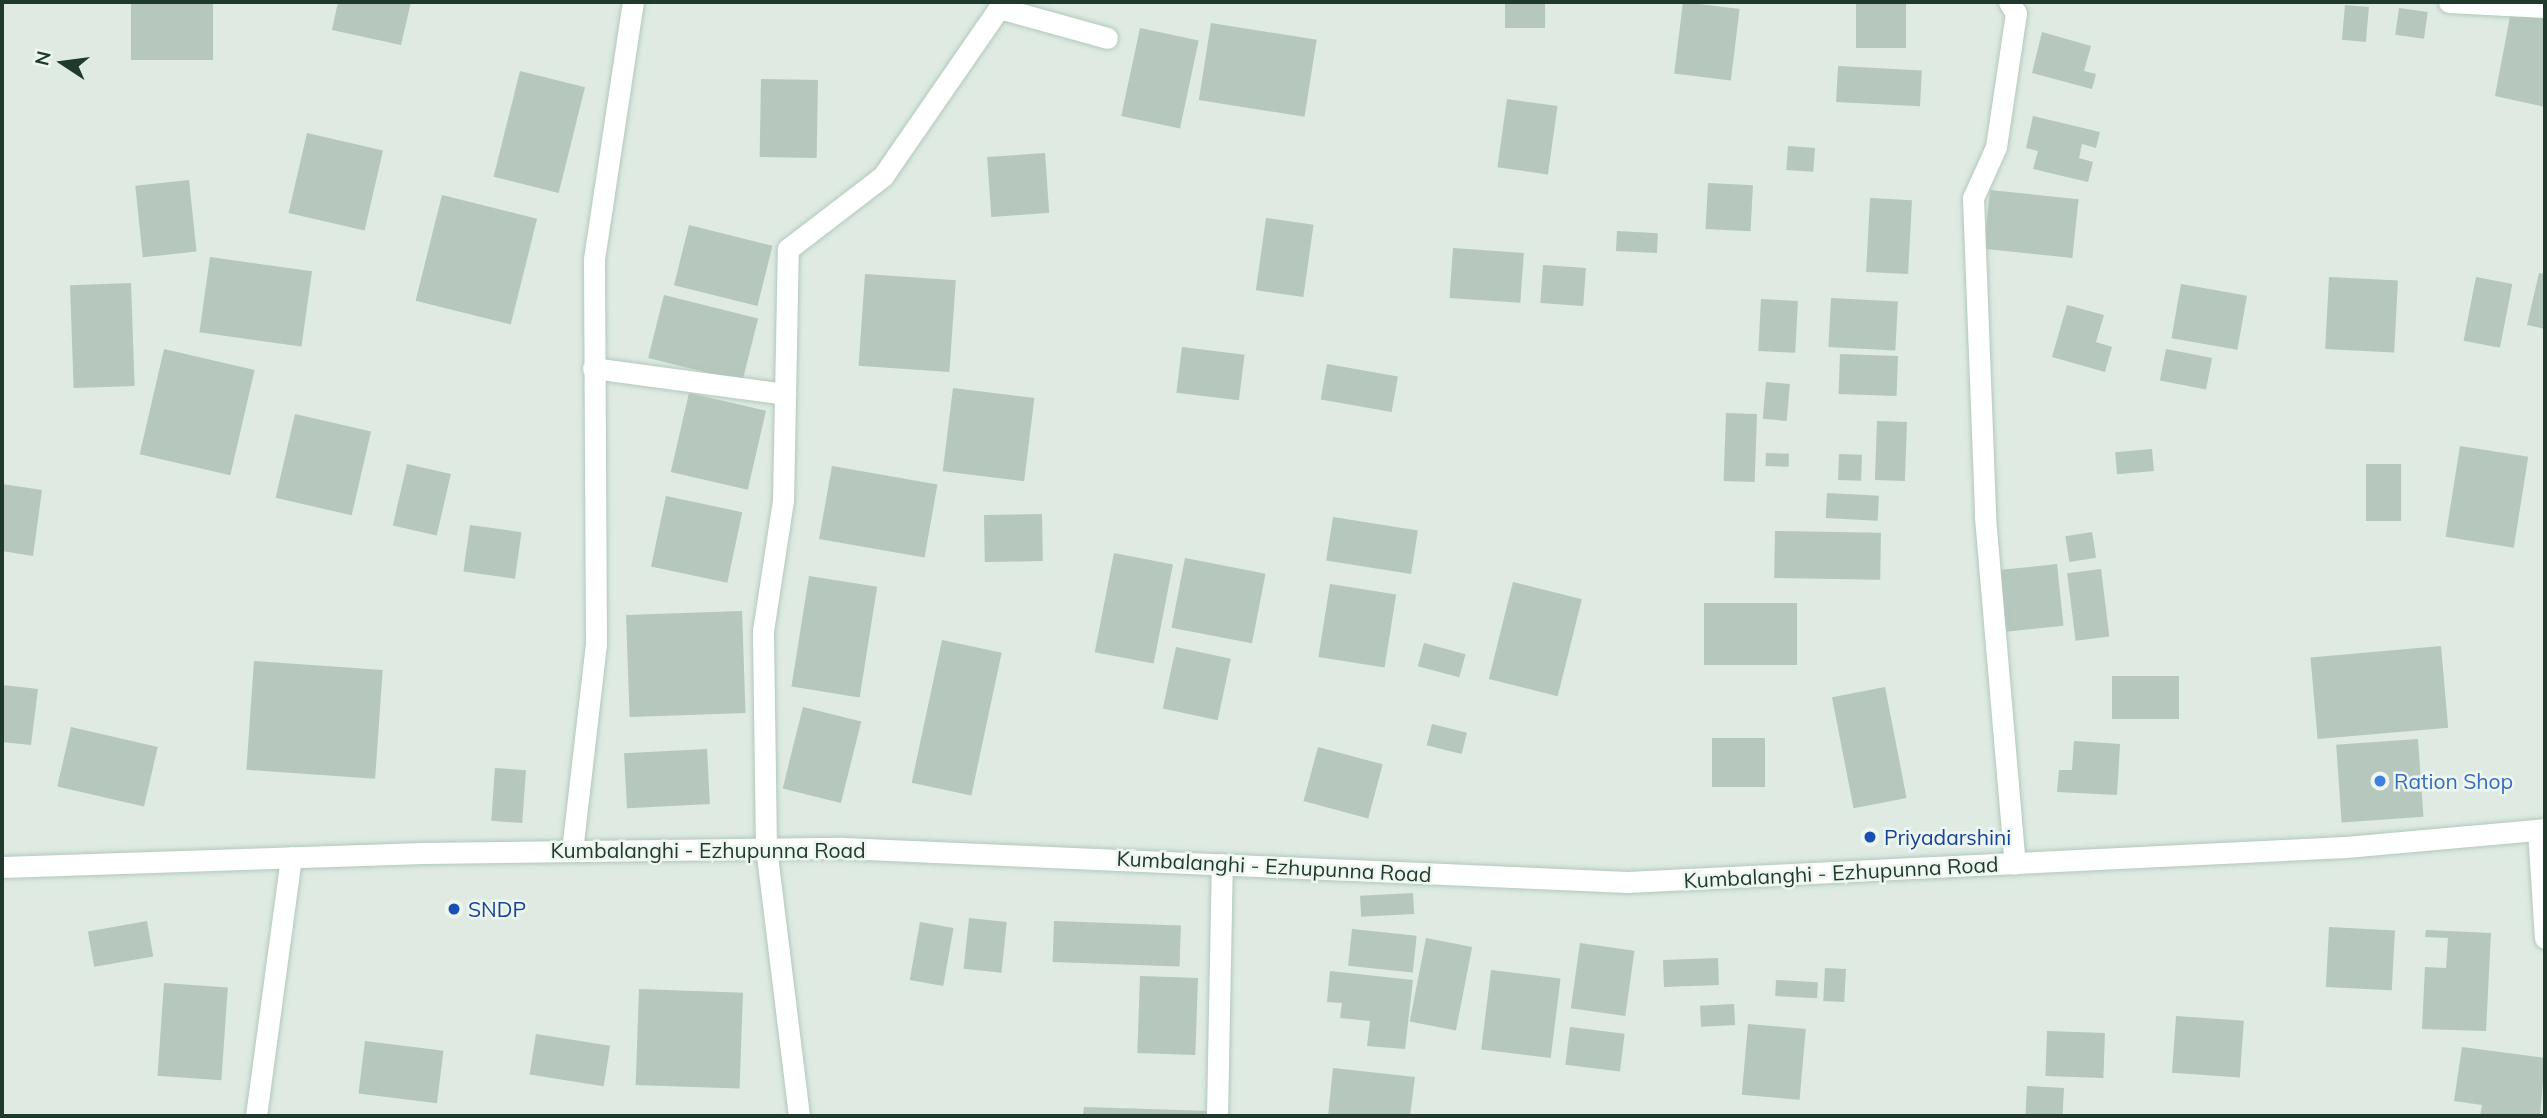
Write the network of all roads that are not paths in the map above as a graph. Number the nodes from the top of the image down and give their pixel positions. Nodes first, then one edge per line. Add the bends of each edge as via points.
1 (634, 2) edge
2 (2009, 2) edge
3 (2449, 2) edge
4 (2545, 7) edge
5 (1107, 38) dead end
6 (593, 368) junction
7 (785, 394) junction
8 (2542, 830) edge
9 (766, 849) junction
10 (572, 851) junction
11 (291, 857) junction
12 (2015, 863) junction
13 (1222, 864) junction
14 (2, 867) edge
15 (2545, 938) edge
16 (256, 1116) edge
17 (799, 1116) edge
18 (1217, 1116) edge

1 - 6 street via 593,259
2 - 12 street via 2016,13 1996,147 1973,198 1985,517
3 - 4 street
5 - 7 street via 999,8 883,176 788,249
6 - 7 street
6 - 10 street via 596,646
7 - 9 street via 783,501 763,631
8 - 12 street, Kumbalanghi - Ezhupunna Road via 2345,847
8 - 15 street
9 - 10 street, Kumbalanghi - Ezhupunna Road
9 - 13 street, Kumbalanghi - Ezhupunna Road via 843,848
9 - 17 street
10 - 11 street, Kumbalanghi - Ezhupunna Road
11 - 14 street, Kumbalanghi - Ezhupunna Road
11 - 16 street
12 - 13 street, Kumbalanghi - Ezhupunna Road via 1627,882
13 - 18 street

